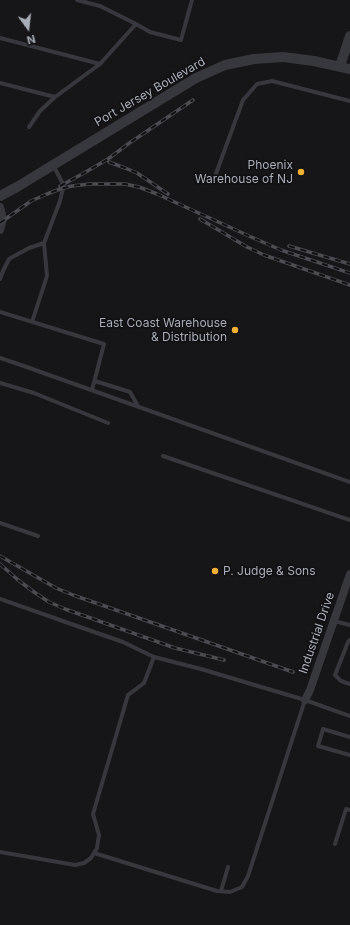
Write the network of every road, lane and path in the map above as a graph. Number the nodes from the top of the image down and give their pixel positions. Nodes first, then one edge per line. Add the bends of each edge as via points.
1 (77, 0) edge
2 (192, 0) edge
3 (136, 24) junction
4 (350, 36) edge
5 (0, 38) edge
6 (100, 64) junction
7 (345, 67) edge
8 (0, 83) edge
9 (55, 97) junction
10 (350, 100) edge
11 (29, 127) dead end
12 (53, 165) junction
13 (214, 179) dead end
14 (0, 196) edge
15 (0, 207) edge
16 (0, 230) edge
17 (44, 243) junction
18 (0, 279) edge
19 (0, 312) edge
20 (32, 322) junction
21 (0, 358) edge
22 (95, 381) junction
23 (0, 383) edge
24 (92, 390) junction
25 (138, 406) junction
26 (108, 423) dead end
27 (163, 456) dead end
28 (350, 482) edge
29 (350, 520) edge
30 (0, 523) edge
31 (38, 536) dead end
32 (350, 574) edge
33 (0, 599) edge
34 (334, 621) junction
35 (350, 625) edge
36 (350, 640) edge
37 (154, 657) junction
38 (350, 684) edge
39 (305, 700) junction
40 (350, 716) edge
41 (350, 737) edge
42 (350, 755) edge
43 (350, 810) edge
44 (335, 844) dead end
45 (0, 852) edge
46 (94, 853) junction
47 (228, 866) dead end
48 (221, 891) junction

1 - 3 lane via 100,6
2 - 3 lane via 181,40 150,32
3 - 6 lane
4 - 7 street
5 - 6 lane
6 - 9 lane
7 - 12 street, Port Jersey Boulevard via 274,57 225,65 196,78
8 - 9 lane
9 - 11 lane via 40,111
10 - 13 lane via 272,81 257,84 243,100
12 - 14 street, Port Jersey Boulevard
12 - 17 lane via 63,188
15 - 16 street via 3,219
17 - 18 lane via 29,248 9,260
17 - 20 lane via 47,276
19 - 20 lane
20 - 22 lane via 104,344
21 - 24 lane
22 - 24 lane
22 - 25 lane via 130,392
23 - 26 lane via 34,393
24 - 25 lane
25 - 28 lane
27 - 29 lane
30 - 31 lane
32 - 34 street, Industrial Drive
33 - 37 lane via 123,642
34 - 35 lane
34 - 39 street, Industrial Drive
36 - 38 lane via 335,675 341,681
37 - 39 lane
37 - 46 lane via 144,683 128,695 93,814 98,835
39 - 40 lane
39 - 48 lane via 248,876 242,887 230,892
41 - 42 lane via 323,729 318,746
43 - 44 lane via 346,809
45 - 46 lane via 75,865 84,862
46 - 48 lane
47 - 48 lane

